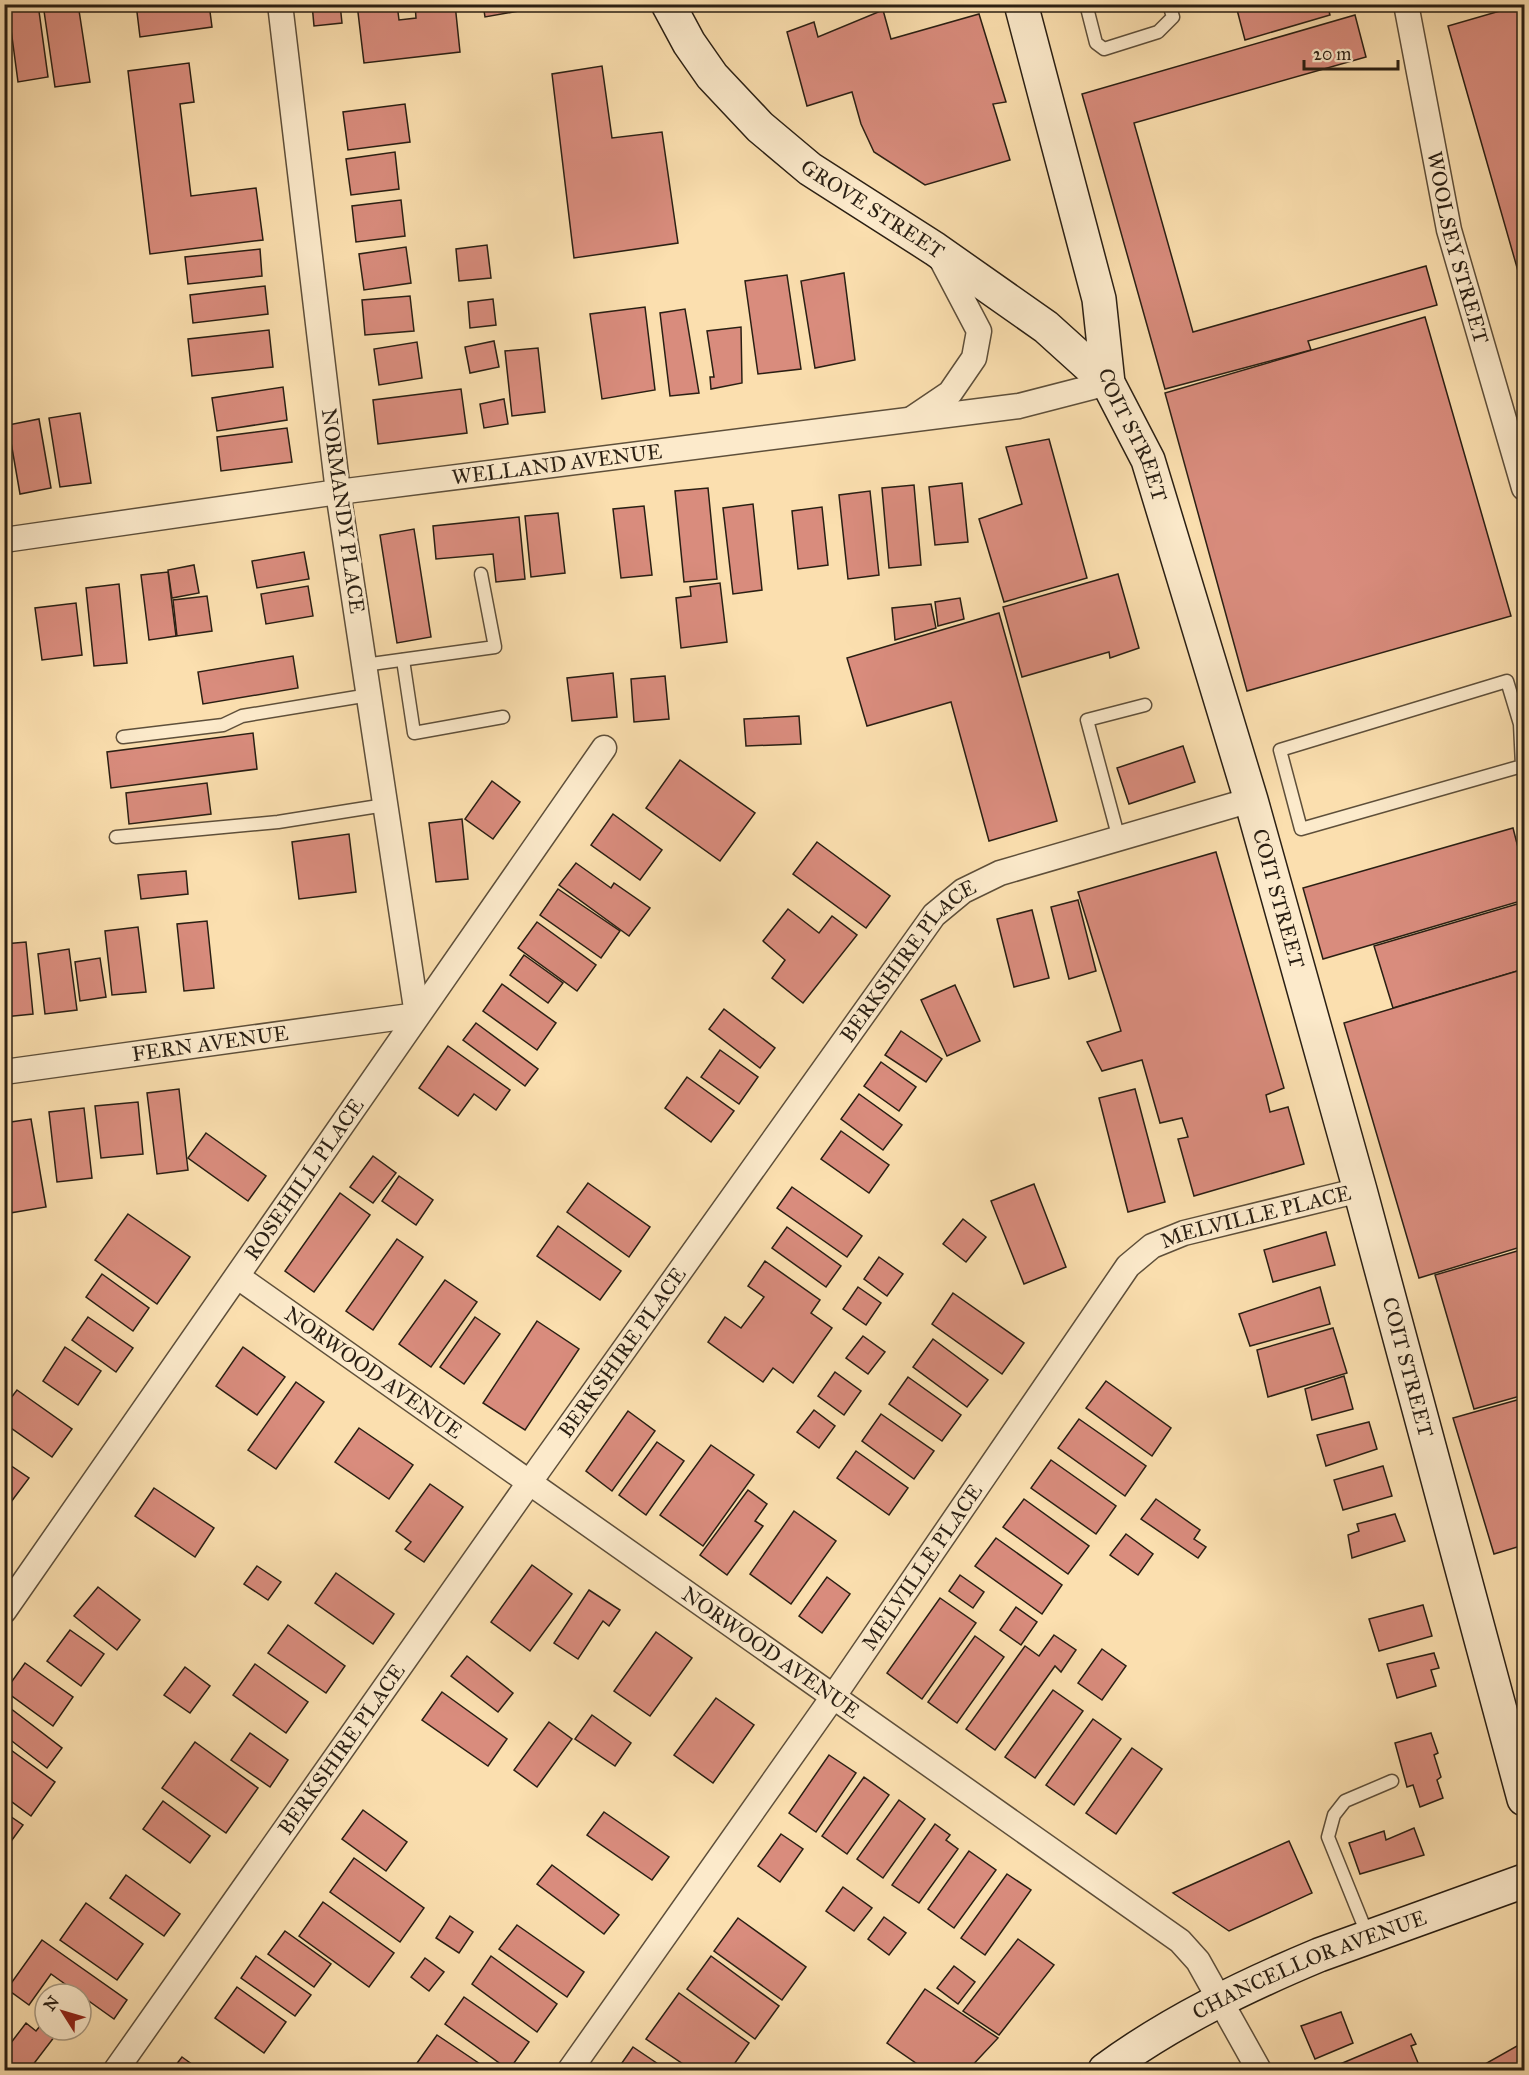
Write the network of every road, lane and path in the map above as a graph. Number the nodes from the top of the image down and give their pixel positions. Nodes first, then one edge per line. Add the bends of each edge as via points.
1 (280, 4) edge
2 (668, 4) edge
3 (1021, 4) edge
4 (1086, 4) edge
5 (1169, 4) edge
6 (1406, 4) edge
7 (935, 249) junction
8 (1107, 382) junction
9 (908, 422) junction
10 (1524, 488) edge
11 (338, 492) junction
12 (4, 540) edge
13 (481, 574) dead end
14 (403, 660) junction
15 (364, 665) junction
16 (369, 695) junction
17 (1146, 705) dead end
18 (503, 717) dead end
19 (1522, 723) edge
20 (123, 737) dead end
21 (604, 748) dead end
22 (1523, 771) edge
23 (1251, 800) junction
24 (385, 805) junction
25 (116, 837) dead end
26 (1119, 839) junction
27 (417, 1015) junction
28 (4, 1071) edge
29 (1360, 1190) junction
30 (238, 1277) junction
31 (530, 1483) junction
32 (4, 1611) edge
33 (833, 1697) junction
34 (1392, 1781) dead end
35 (1524, 1799) edge
36 (1524, 1881) edge
37 (1368, 1937) junction
38 (1220, 2000) junction
39 (116, 2070) edge
40 (570, 2070) edge
41 (1105, 2070) edge
42 (1259, 2070) edge

1 - 11 street, NORMANDY PLACE
2 - 7 main road, GROVE STREET via 712,76 760,127 810,169
3 - 8 main road, COIT STREET via 1099,298
4 - 5 lane via 1096,42 1104,50 1158,32 1173,17
6 - 10 street, WOOLSEY STREET via 1449,230
7 - 8 main road, GROVE STREET via 1046,327
7 - 9 street via 979,331 974,358 950,393
8 - 9 street, WELLAND AVENUE via 1018,406
8 - 23 main road, COIT STREET via 1148,460
9 - 11 street, WELLAND AVENUE
11 - 12 street, WELLAND AVENUE
11 - 15 street, NORMANDY PLACE
13 - 14 lane via 495,647
14 - 15 lane
14 - 18 lane via 414,733
15 - 16 street, NORMANDY PLACE
16 - 20 lane via 242,716 223,725
16 - 24 street, NORMANDY PLACE
17 - 26 lane via 1087,720
19 - 22 lane
19 - 22 lane via 1507,681 1280,750 1301,829
21 - 27 street, ROSEHILL PLACE
23 - 26 street, BERKSHIRE PLACE
23 - 29 main road, COIT STREET
24 - 25 lane via 278,822
24 - 27 street, NORMANDY PLACE
26 - 31 street, BERKSHIRE PLACE via 1000,873 963,891 934,915
27 - 28 street, FERN AVENUE
27 - 30 street, ROSEHILL PLACE
29 - 33 street, MELVILLE PLACE via 1184,1233 1152,1246 1128,1266
29 - 35 main road, COIT STREET via 1509,1721
30 - 31 street, NORWOOD AVENUE
30 - 32 street, ROSEHILL PLACE
31 - 33 street, NORWOOD AVENUE
31 - 39 street, BERKSHIRE PLACE
33 - 38 street, NORWOOD AVENUE via 1180,1941 1198,1961
33 - 40 street, MELVILLE PLACE
34 - 37 lane via 1345,1801 1334,1815 1328,1837
36 - 37 main road, CHANCELLOR AVENUE
37 - 38 main road, CHANCELLOR AVENUE
38 - 41 main road, CHANCELLOR AVENUE
38 - 42 street, NORWOOD AVENUE

